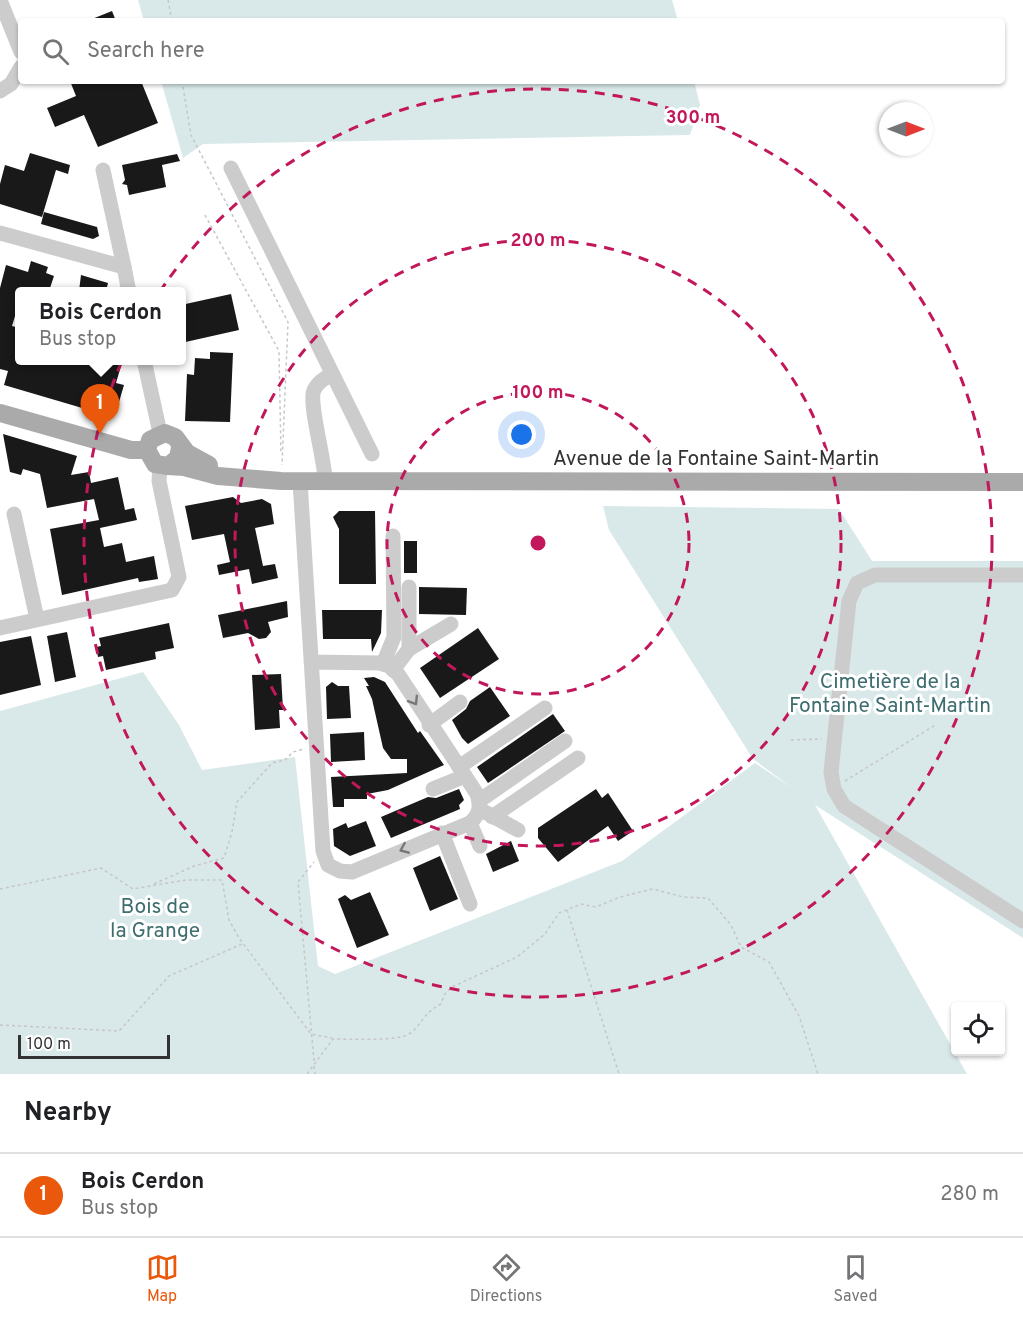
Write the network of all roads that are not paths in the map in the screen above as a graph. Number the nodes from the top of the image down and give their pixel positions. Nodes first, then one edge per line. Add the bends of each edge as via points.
1 (0, 0) edge
2 (18, 45) edge
3 (18, 72) edge
4 (0, 91) edge
5 (231, 168) dead end
6 (103, 170) dead end
7 (1, 235) edge
8 (124, 267) junction
9 (128, 287) edge
10 (145, 365) edge
11 (332, 374) junction
12 (0, 413) edge
13 (160, 433) junction
14 (180, 447) junction
15 (147, 450) junction
16 (372, 454) dead end
17 (164, 466) junction
18 (233, 476) junction
19 (325, 480) junction
20 (300, 481) junction
21 (1023, 482) edge
22 (14, 514) dead end
23 (393, 536) dead end
24 (1023, 575) edge
25 (409, 586) dead end
26 (38, 620) junction
27 (451, 624) dead end
28 (0, 628) edge
29 (409, 649) junction
30 (311, 662) junction
31 (388, 667) junction
32 (460, 702) dead end
33 (545, 708) dead end
34 (429, 725) junction
35 (565, 741) dead end
36 (578, 758) dead end
37 (462, 772) junction
38 (433, 789) dead end
39 (484, 809) junction
40 (470, 823) junction
41 (518, 831) dead end
42 (442, 833) junction
43 (480, 846) dead end
44 (471, 904) dead end
45 (1023, 921) edge

1 - 2 street
3 - 4 street via 11,84
5 - 11 street
6 - 8 street
7 - 8 street
8 - 9 street
10 - 13 street
11 - 16 street
11 - 19 street via 313,392
12 - 15 main road via 117,447
13 - 14 main road via 175,437
13 - 15 main road via 150,440
14 - 17 main road via 178,458
14 - 18 main road via 195,459
15 - 17 main road via 151,461
17 - 18 main road, Avenue de la Fontaine Saint-Martin
17 - 26 street via 159,481 179,578 175,587 167,593
18 - 20 main road, Avenue de la Fontaine Saint-Martin
19 - 20 main road, Avenue de la Fontaine Saint-Martin
19 - 21 main road, Avenue de la Fontaine Saint-Martin
20 - 30 street
22 - 26 street
23 - 31 street via 394,637
24 - 45 street via 875,575 861,580 849,601 831,772 832,786 844,806
25 - 29 street
26 - 28 street
27 - 29 street
29 - 31 street
30 - 31 street
42 -> 30 street via 352,872 328,865 323,851
31 -> 34 street
32 - 34 street
33 - 37 street
34 - 37 street
35 - 39 street
36 - 39 street
37 - 38 street
37 - 39 street
39 - 40 street
39 - 41 street
40 - 42 street
40 - 43 street
42 - 44 street

